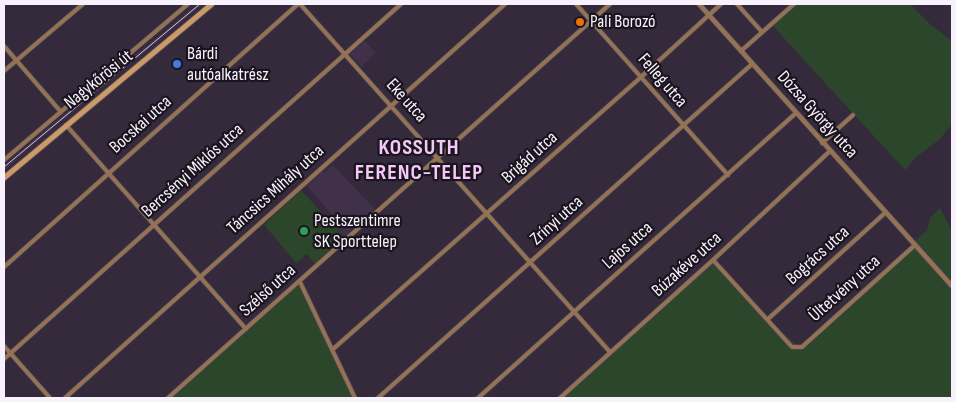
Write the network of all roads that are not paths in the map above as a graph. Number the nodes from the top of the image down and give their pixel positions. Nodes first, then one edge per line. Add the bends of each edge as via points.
1 (83, 4) edge
2 (188, 4) edge
3 (212, 4) edge
4 (299, 4) edge
5 (401, 4) edge
6 (505, 4) edge
7 (576, 4) edge
8 (610, 4) edge
9 (699, 4) edge
10 (721, 4) edge
11 (737, 4) edge
12 (794, 4) edge
13 (708, 14) junction
14 (591, 21) junction
15 (762, 32) junction
16 (4, 46) edge
17 (741, 51) junction
18 (346, 53) junction
19 (16, 60) junction
20 (752, 64) junction
21 (4, 71) edge
22 (640, 78) junction
23 (391, 106) junction
24 (61, 112) junction
25 (796, 113) junction
26 (853, 115) dead end
27 (66, 125) junction
28 (683, 126) junction
29 (822, 143) junction
30 (830, 151) junction
31 (438, 157) junction
32 (4, 160) edge
33 (109, 172) junction
34 (728, 175) junction
35 (4, 178) edge
36 (886, 212) junction
37 (487, 214) junction
38 (154, 224) junction
39 (914, 245) junction
40 (713, 260) junction
41 (531, 263) junction
42 (4, 267) edge
43 (201, 276) junction
44 (300, 282) junction
45 (952, 286) edge
46 (574, 312) junction
47 (768, 320) junction
48 (246, 329) junction
49 (4, 346) edge
50 (332, 350) junction
51 (610, 352) junction
52 (10, 353) junction
53 (4, 359) edge
54 (50, 398) edge
55 (65, 398) edge
56 (168, 398) edge
57 (355, 398) edge
58 (378, 398) edge
59 (478, 398) edge
60 (560, 398) edge

1 - 19 street
2 - 24 street
3 - 27 main road, Nagykőrösi út
4 - 18 street, Eke utca
4 - 33 street, Bocskai utca
5 - 18 street, Bercsényi Miklós utca
6 - 23 street, Táncsics Mihály utca
7 - 14 street, Felleg utca
8 - 14 street, Szélső utca
9 - 13 street, Dózsa György utca
10 - 13 street, Brigád utca
11 - 15 street
12 - 15 street
13 - 17 street, Dózsa György utca
13 - 22 street, Brigád utca
14 - 22 street, Felleg utca
14 - 31 street, Szélső utca
15 - 17 street
16 - 19 street
17 - 20 street, Dózsa György utca
18 - 23 street, Eke utca
18 - 38 street, Bercsényi Miklós utca
19 - 21 street
19 - 24 street
20 - 25 street, Dózsa György utca
20 - 28 street, Zrínyi utca
22 - 28 street, Felleg utca
22 - 37 street, Brigád utca
23 - 31 street, Eke utca
23 - 43 street, Táncsics Mihály utca
24 - 32 street
25 - 29 street, Dózsa György utca
25 - 34 street, Lajos utca
26 - 29 street
27 - 33 street
27 - 35 main road, Nagykőrösi út
28 - 34 street, Felleg utca
28 - 41 street, Zrínyi utca
29 - 30 street, Dózsa György utca
30 - 36 street, Dózsa György utca
30 - 40 street, Búzakéve utca
31 - 37 street, Eke utca
31 - 44 street, Szélső utca
33 - 38 street
33 - 42 street, Bocskai utca
34 - 46 street, Lajos utca
36 - 39 street, Dózsa György utca
36 - 47 street, Bogrács utca
37 - 41 street, Eke utca
37 - 50 street, Brigád utca
38 - 43 street
38 - 52 street, Bercsényi Miklós utca
39 - 45 street, Dózsa György utca
39 - 47 street, Ültetvény utca via 802,347 792,347
40 - 47 street
40 - 51 street, Búzakéve utca
41 - 46 street, Eke utca
41 - 58 street, Zrínyi utca
43 - 48 street
43 - 55 street, Táncsics Mihály utca
44 - 48 street, Szélső utca
44 - 50 street
46 - 51 street, Eke utca
46 - 59 street, Lajos utca
48 - 56 street, Szélső utca
49 - 52 street
50 - 57 street
51 - 60 street, Búzakéve utca
52 - 53 street, Bercsényi Miklós utca
52 - 54 street

